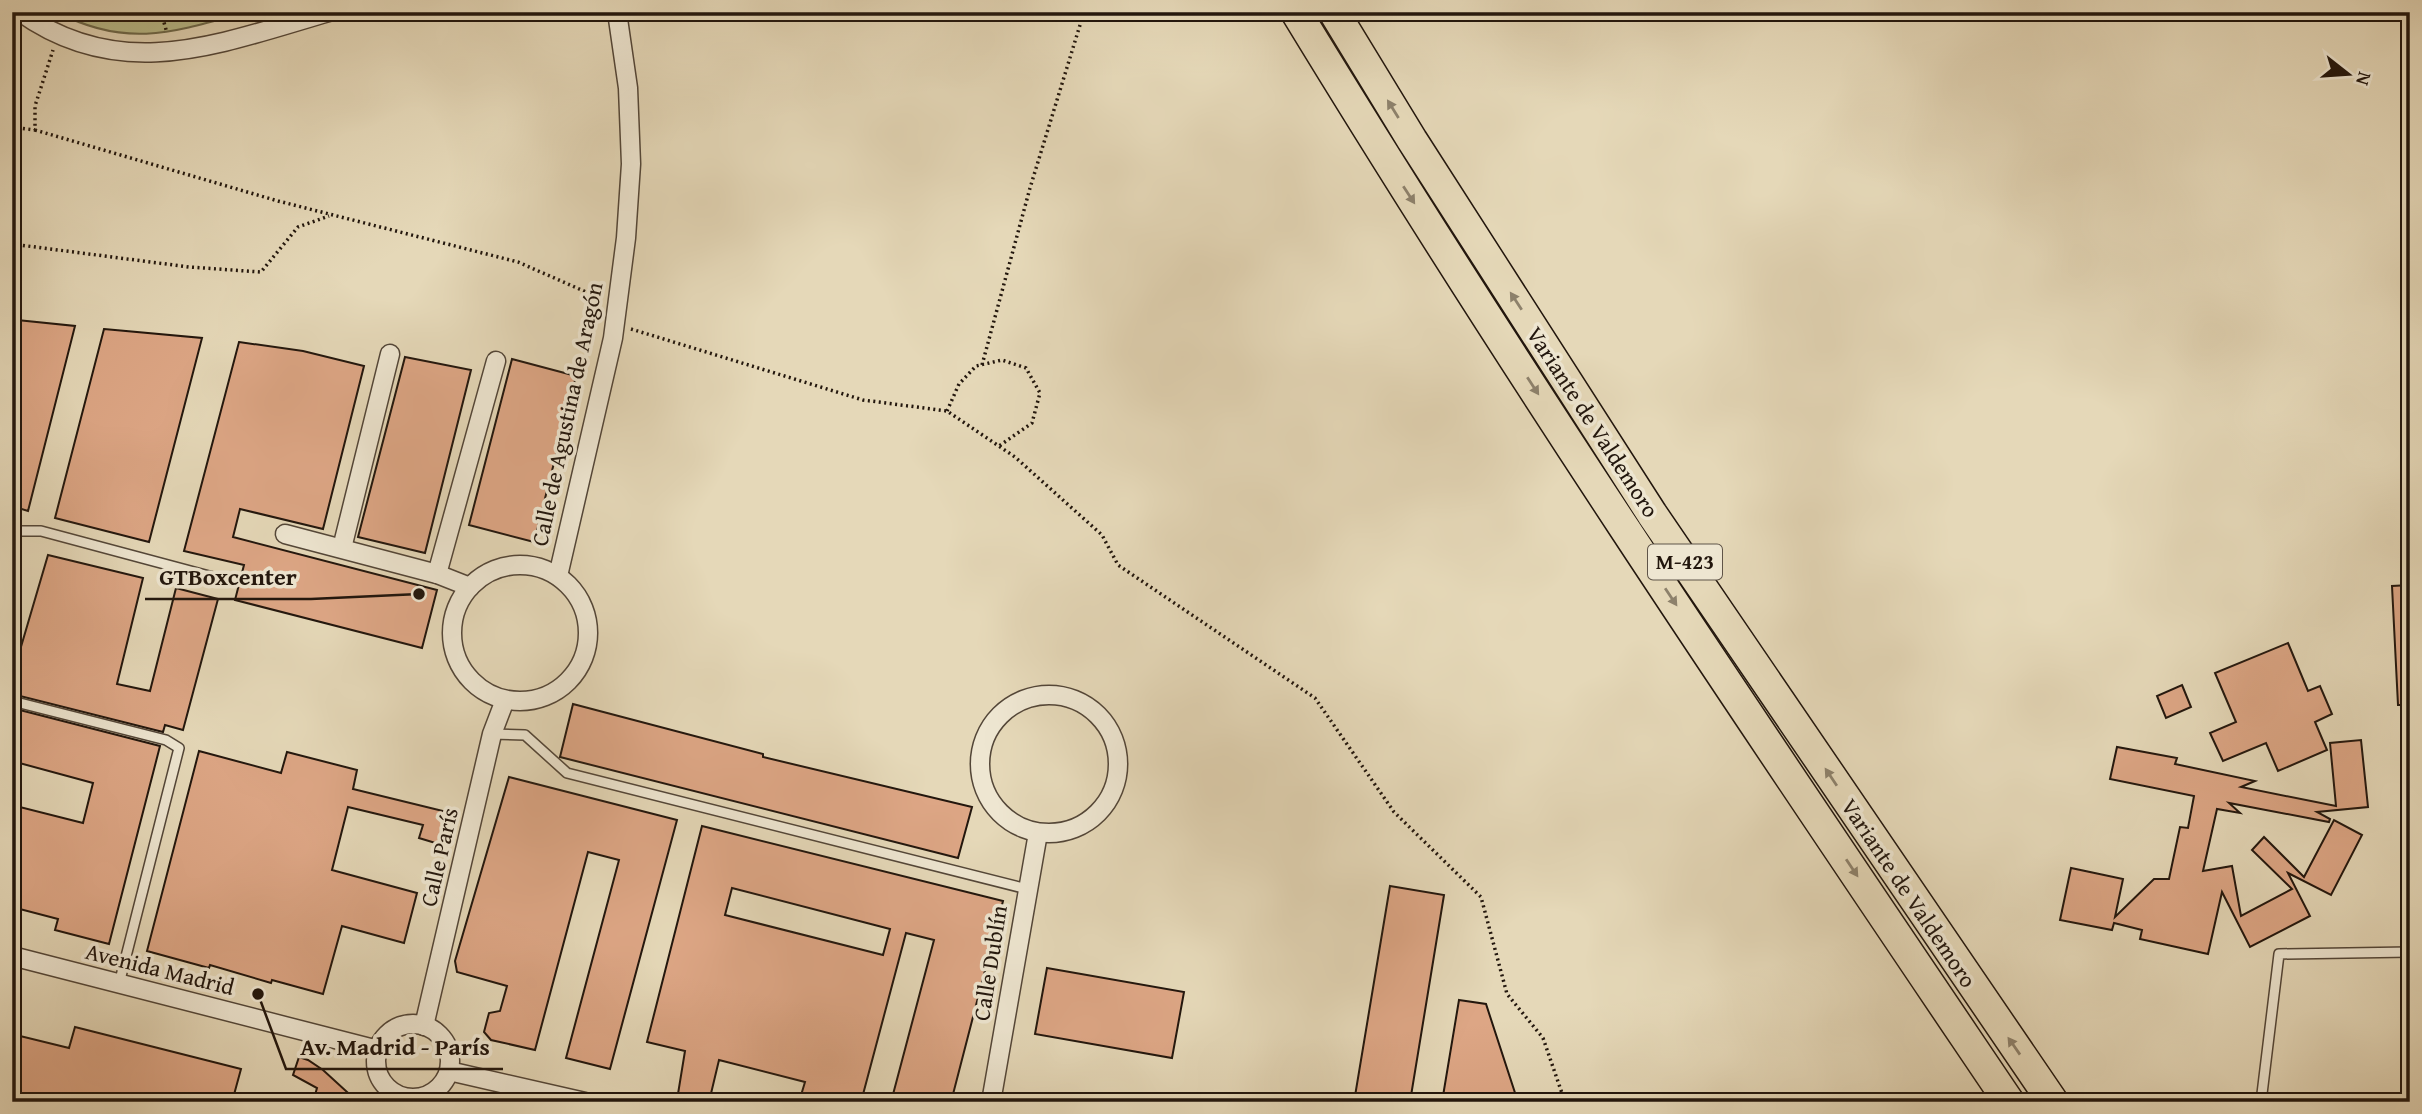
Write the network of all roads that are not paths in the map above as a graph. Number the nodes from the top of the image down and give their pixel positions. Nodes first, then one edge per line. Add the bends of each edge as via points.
1 (20, 12) edge
2 (329, 12) edge
3 (617, 12) edge
4 (1296, 12) edge
5 (1334, 12) edge
6 (390, 354) dead end
7 (496, 361) dead end
8 (12, 531) edge
9 (285, 534) dead end
10 (342, 548) junction
11 (437, 574) junction
12 (558, 576) junction
13 (213, 577) dead end
14 (470, 587) junction
15 (505, 699) junction
16 (12, 701) edge
17 (492, 734) junction
18 (1038, 833) junction
19 (1027, 889) junction
20 (2410, 952) edge
21 (12, 956) edge
22 (119, 984) junction
23 (424, 1026) junction
24 (378, 1049) junction
25 (449, 1072) junction
26 (391, 1097) edge
27 (421, 1099) edge
28 (556, 1099) edge
29 (585, 1102) edge
30 (991, 1102) edge
31 (2009, 1102) edge
32 (2053, 1102) edge
33 (2261, 1102) edge

1 - 2 street via 57,36 128,52 201,48
3 - 12 street, Calle de Agustina de Aragón via 628,88 631,164 626,238 617,315
4 -> 31 main road, Variante de Valdemoro / M-423 via 1387,162 1627,532
32 -> 5 main road, Variante de Valdemoro / M-423 via 1652,513
6 - 10 street
7 - 11 street
8 - 13 lane via 41,531
9 - 10 street
10 - 11 street
11 - 14 street
12 - 14 street via 521,564 484,575
12 - 15 street via 584,608 586,649 578,669 546,696 526,701
14 - 15 street via 458,604 453,644 470,680
15 - 17 street, Calle París
16 - 22 lane via 166,740 179,748
17 - 19 lane via 525,735 567,773
17 - 23 street, Calle París
18 - 18 street via 1069,831 1096,816 1114,790 1118,760 1110,730 1089,707 1060,695 1030,697 1003,712 985,738 979,768 988,798 1009,821
18 - 19 street, Calle Dublín
19 - 30 street, Calle Dublín
20 - 33 lane via 2280,954
21 - 22 street, Avenida Madrid
22 - 24 street, Avenida Madrid
23 - 24 street via 405,1025 390,1032
23 - 25 street via 446,1044
24 - 26 street via 378,1073
25 - 27 street via 439,1088
25 - 28 street
26 - 27 street
28 - 29 street

